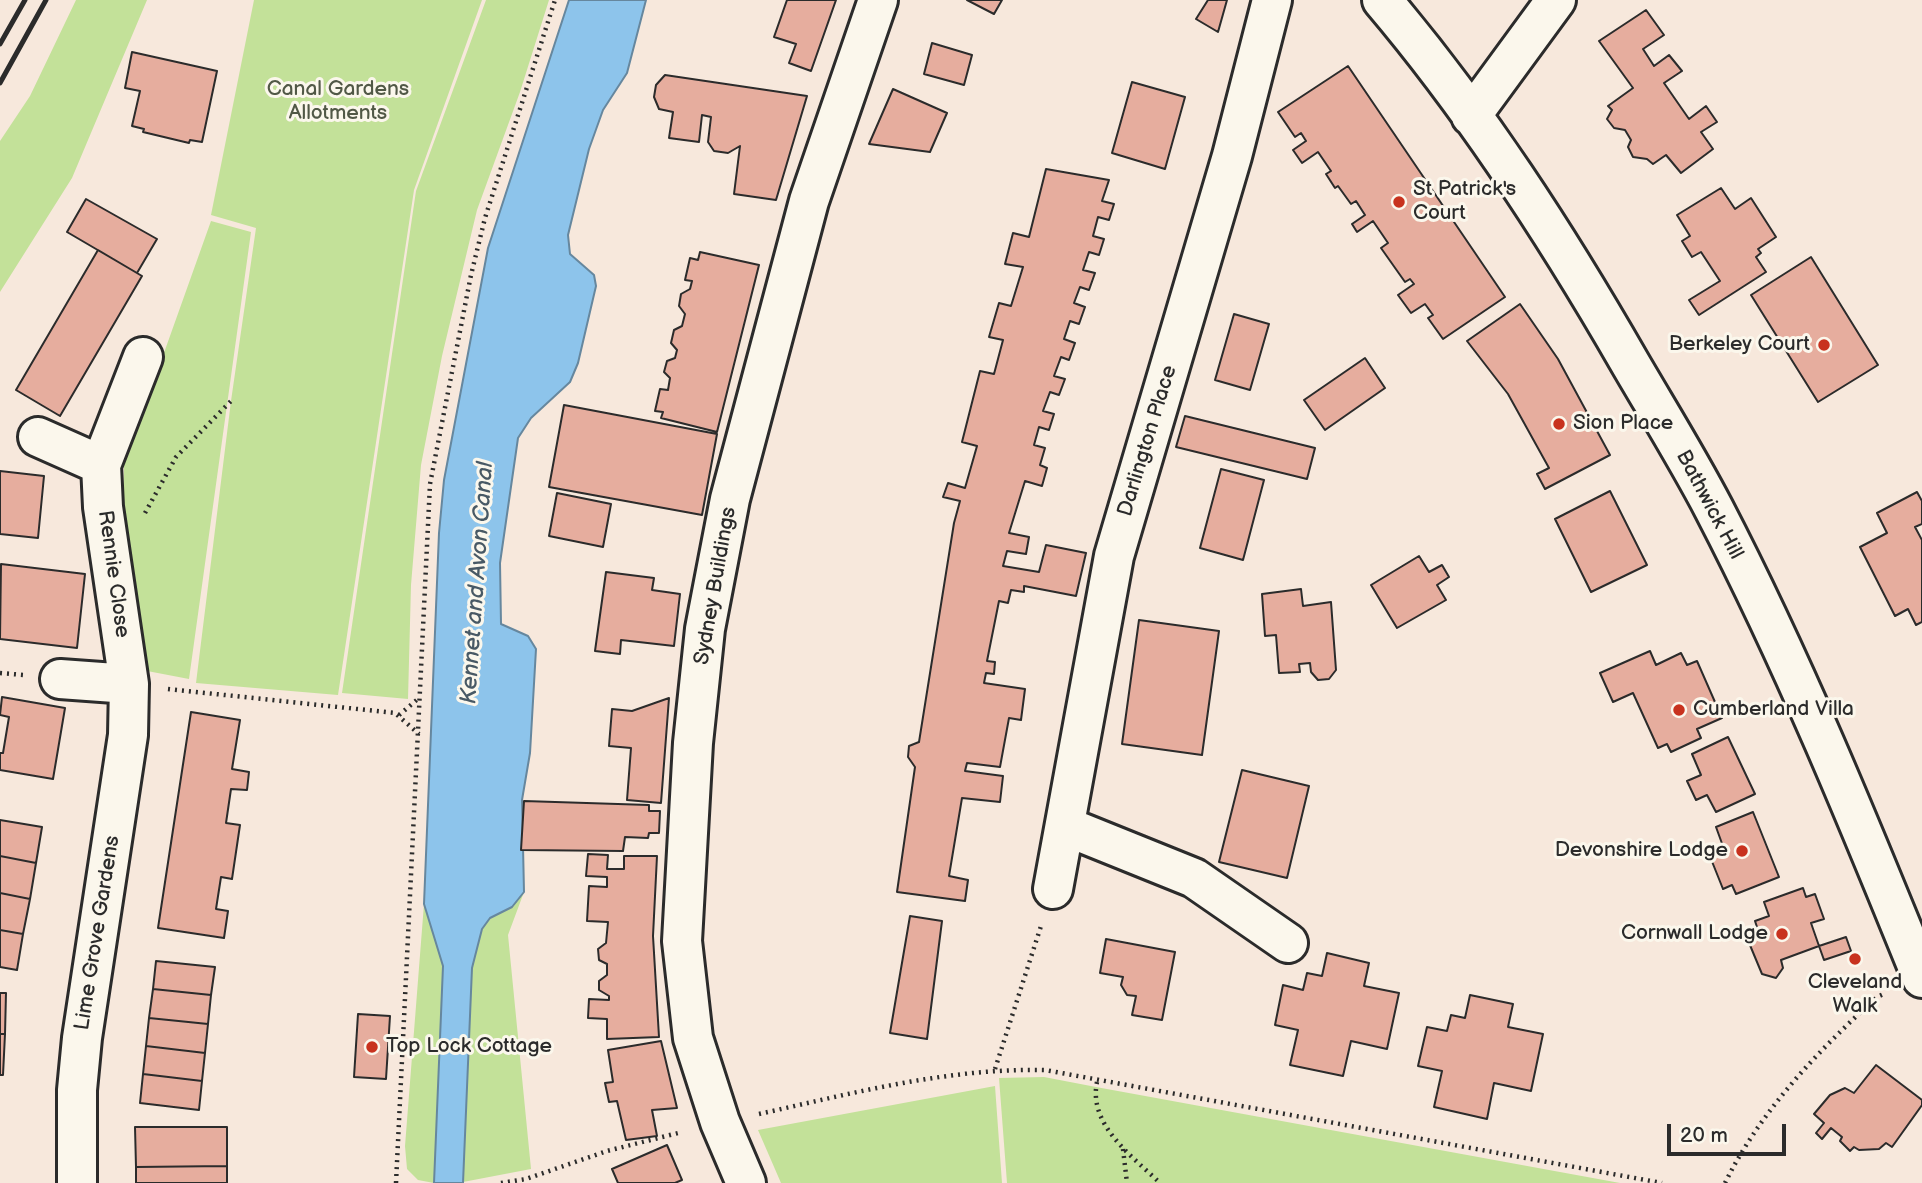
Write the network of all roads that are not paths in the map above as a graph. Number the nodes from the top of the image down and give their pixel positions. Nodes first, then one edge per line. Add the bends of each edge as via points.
1 (878, 0) edge
2 (1272, 0) edge
3 (1382, 0) edge
4 (1556, 0) edge
5 (1471, 116) junction
6 (143, 357) dead end
7 (38, 437) dead end
8 (101, 465) junction
9 (60, 679) dead end
10 (129, 684) junction
11 (1065, 826) junction
12 (1054, 889) road end
13 (1288, 943) dead end
14 (1905, 985) edge
15 (77, 1183) edge
16 (746, 1183) edge

1 - 16 street, Sydney Buildings via 798,241 730,499 705,629 692,743 682,941 693,1038 737,1118
2 - 11 street, Darlington Place via 1232,156 1114,556
3 - 5 street, Bathwick Hill
4 - 5 street
5 - 14 street, Bathwick Hill via 1579,275 1713,508 1774,632 1874,859
6 - 8 street, Rennie Close
7 - 8 street
8 - 10 street, Rennie Close
9 - 10 street
10 - 15 street, Lime Grove Gardens via 128,735 82,1038
11 - 12 street, Darlington Place
11 - 13 street via 1194,878

